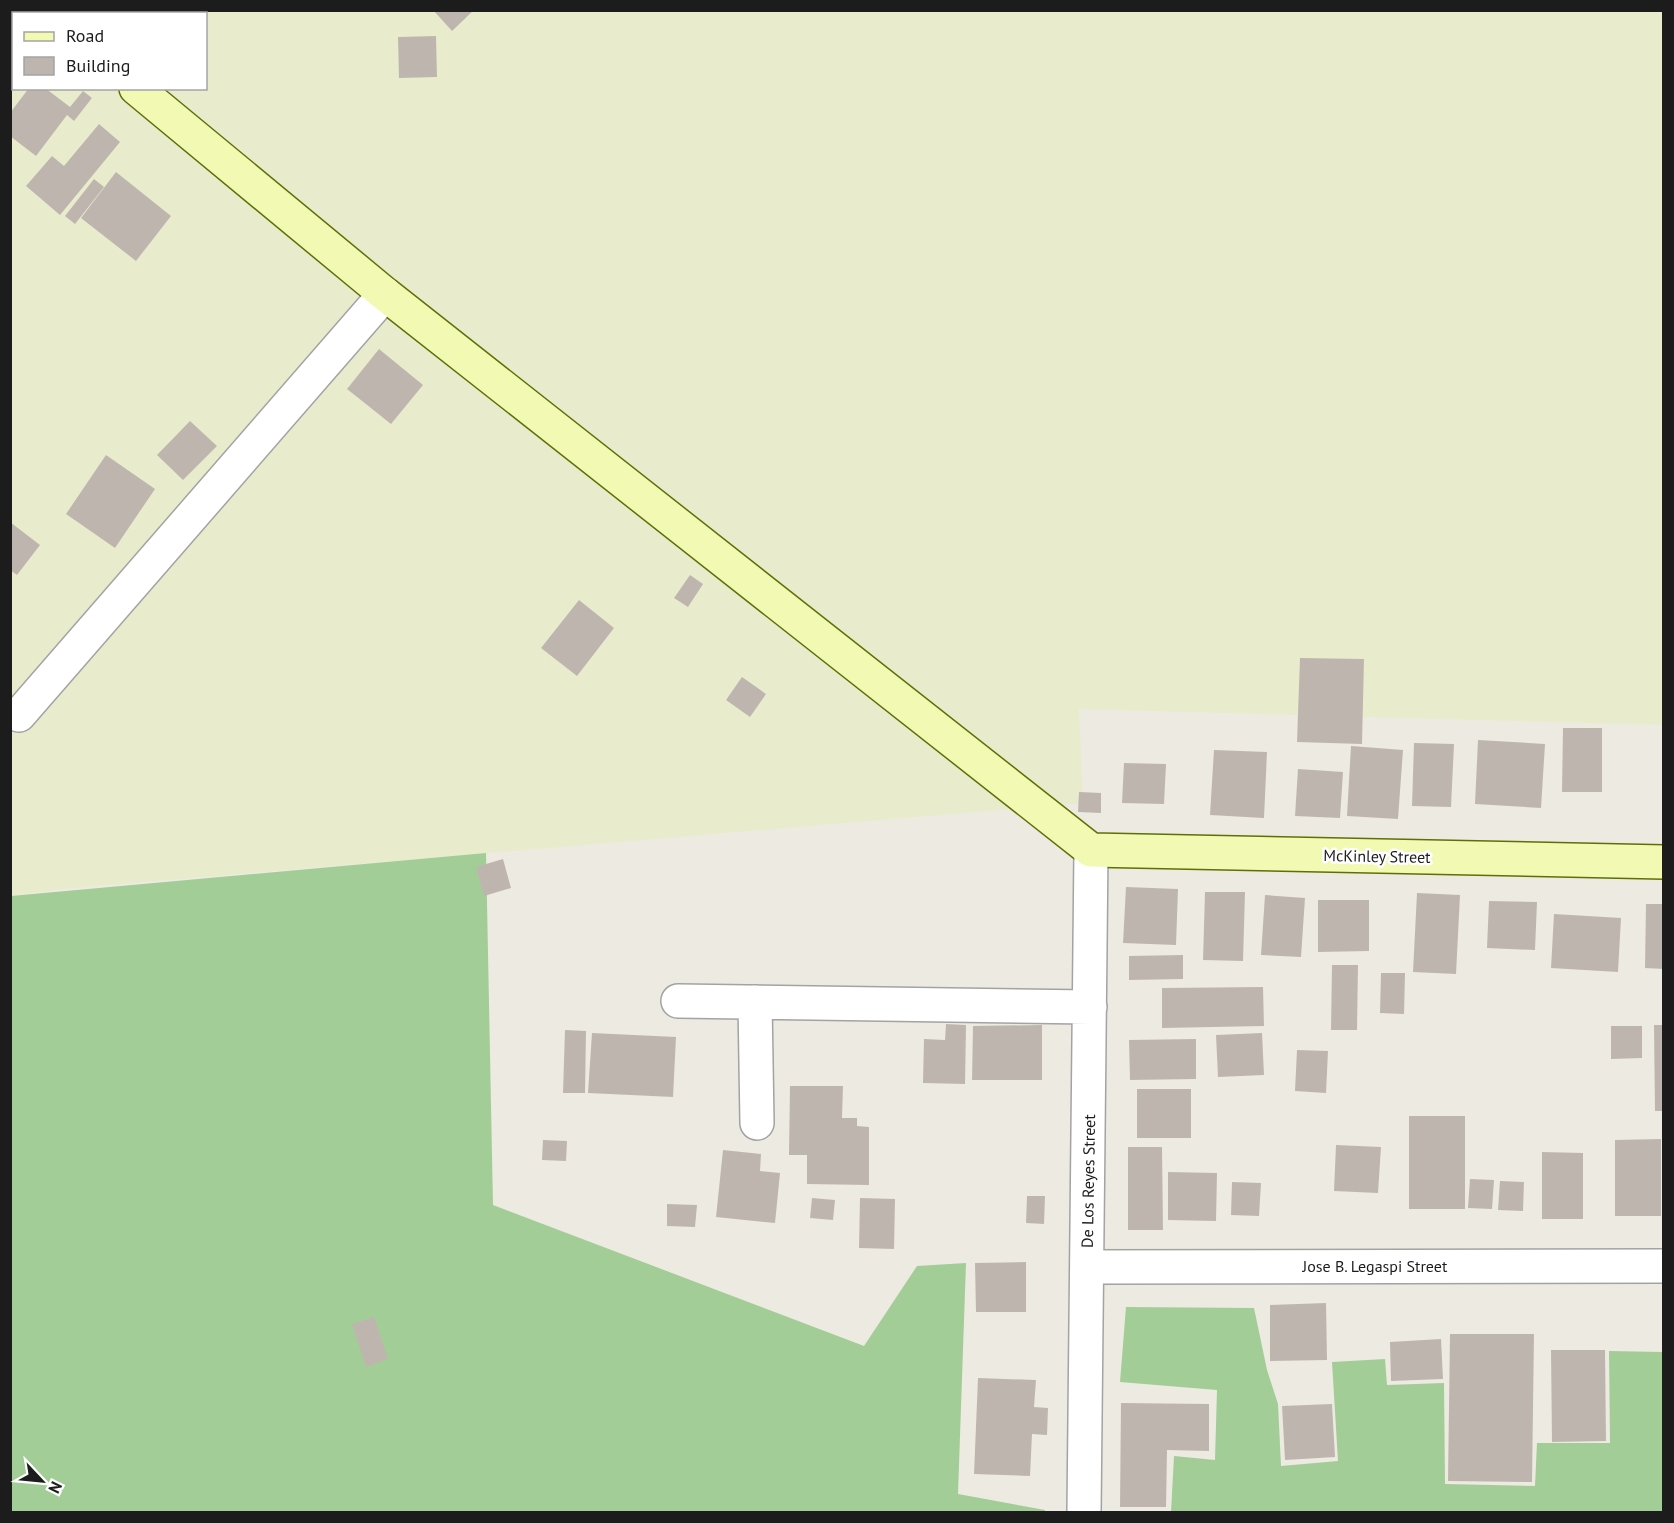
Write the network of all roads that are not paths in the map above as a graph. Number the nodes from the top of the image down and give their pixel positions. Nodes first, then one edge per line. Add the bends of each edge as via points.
1 (138, 90) edge
2 (384, 294) junction
3 (19, 715) dead end
4 (1091, 850) junction
5 (1664, 862) edge
6 (678, 1001) dead end
7 (755, 1002) junction
8 (1090, 1007) junction
9 (757, 1124) dead end
10 (1664, 1266) edge
11 (1087, 1267) junction
12 (1084, 1512) edge

1 - 2 street
2 - 3 street
2 - 4 street
4 - 5 street, McKinley Street
4 - 8 street, De Los Reyes Street
6 - 7 street
7 - 8 street
7 - 9 street
8 - 11 street, De Los Reyes Street
10 - 11 street, Jose B. Legaspi Street
11 - 12 street, De Los Reyes Street

